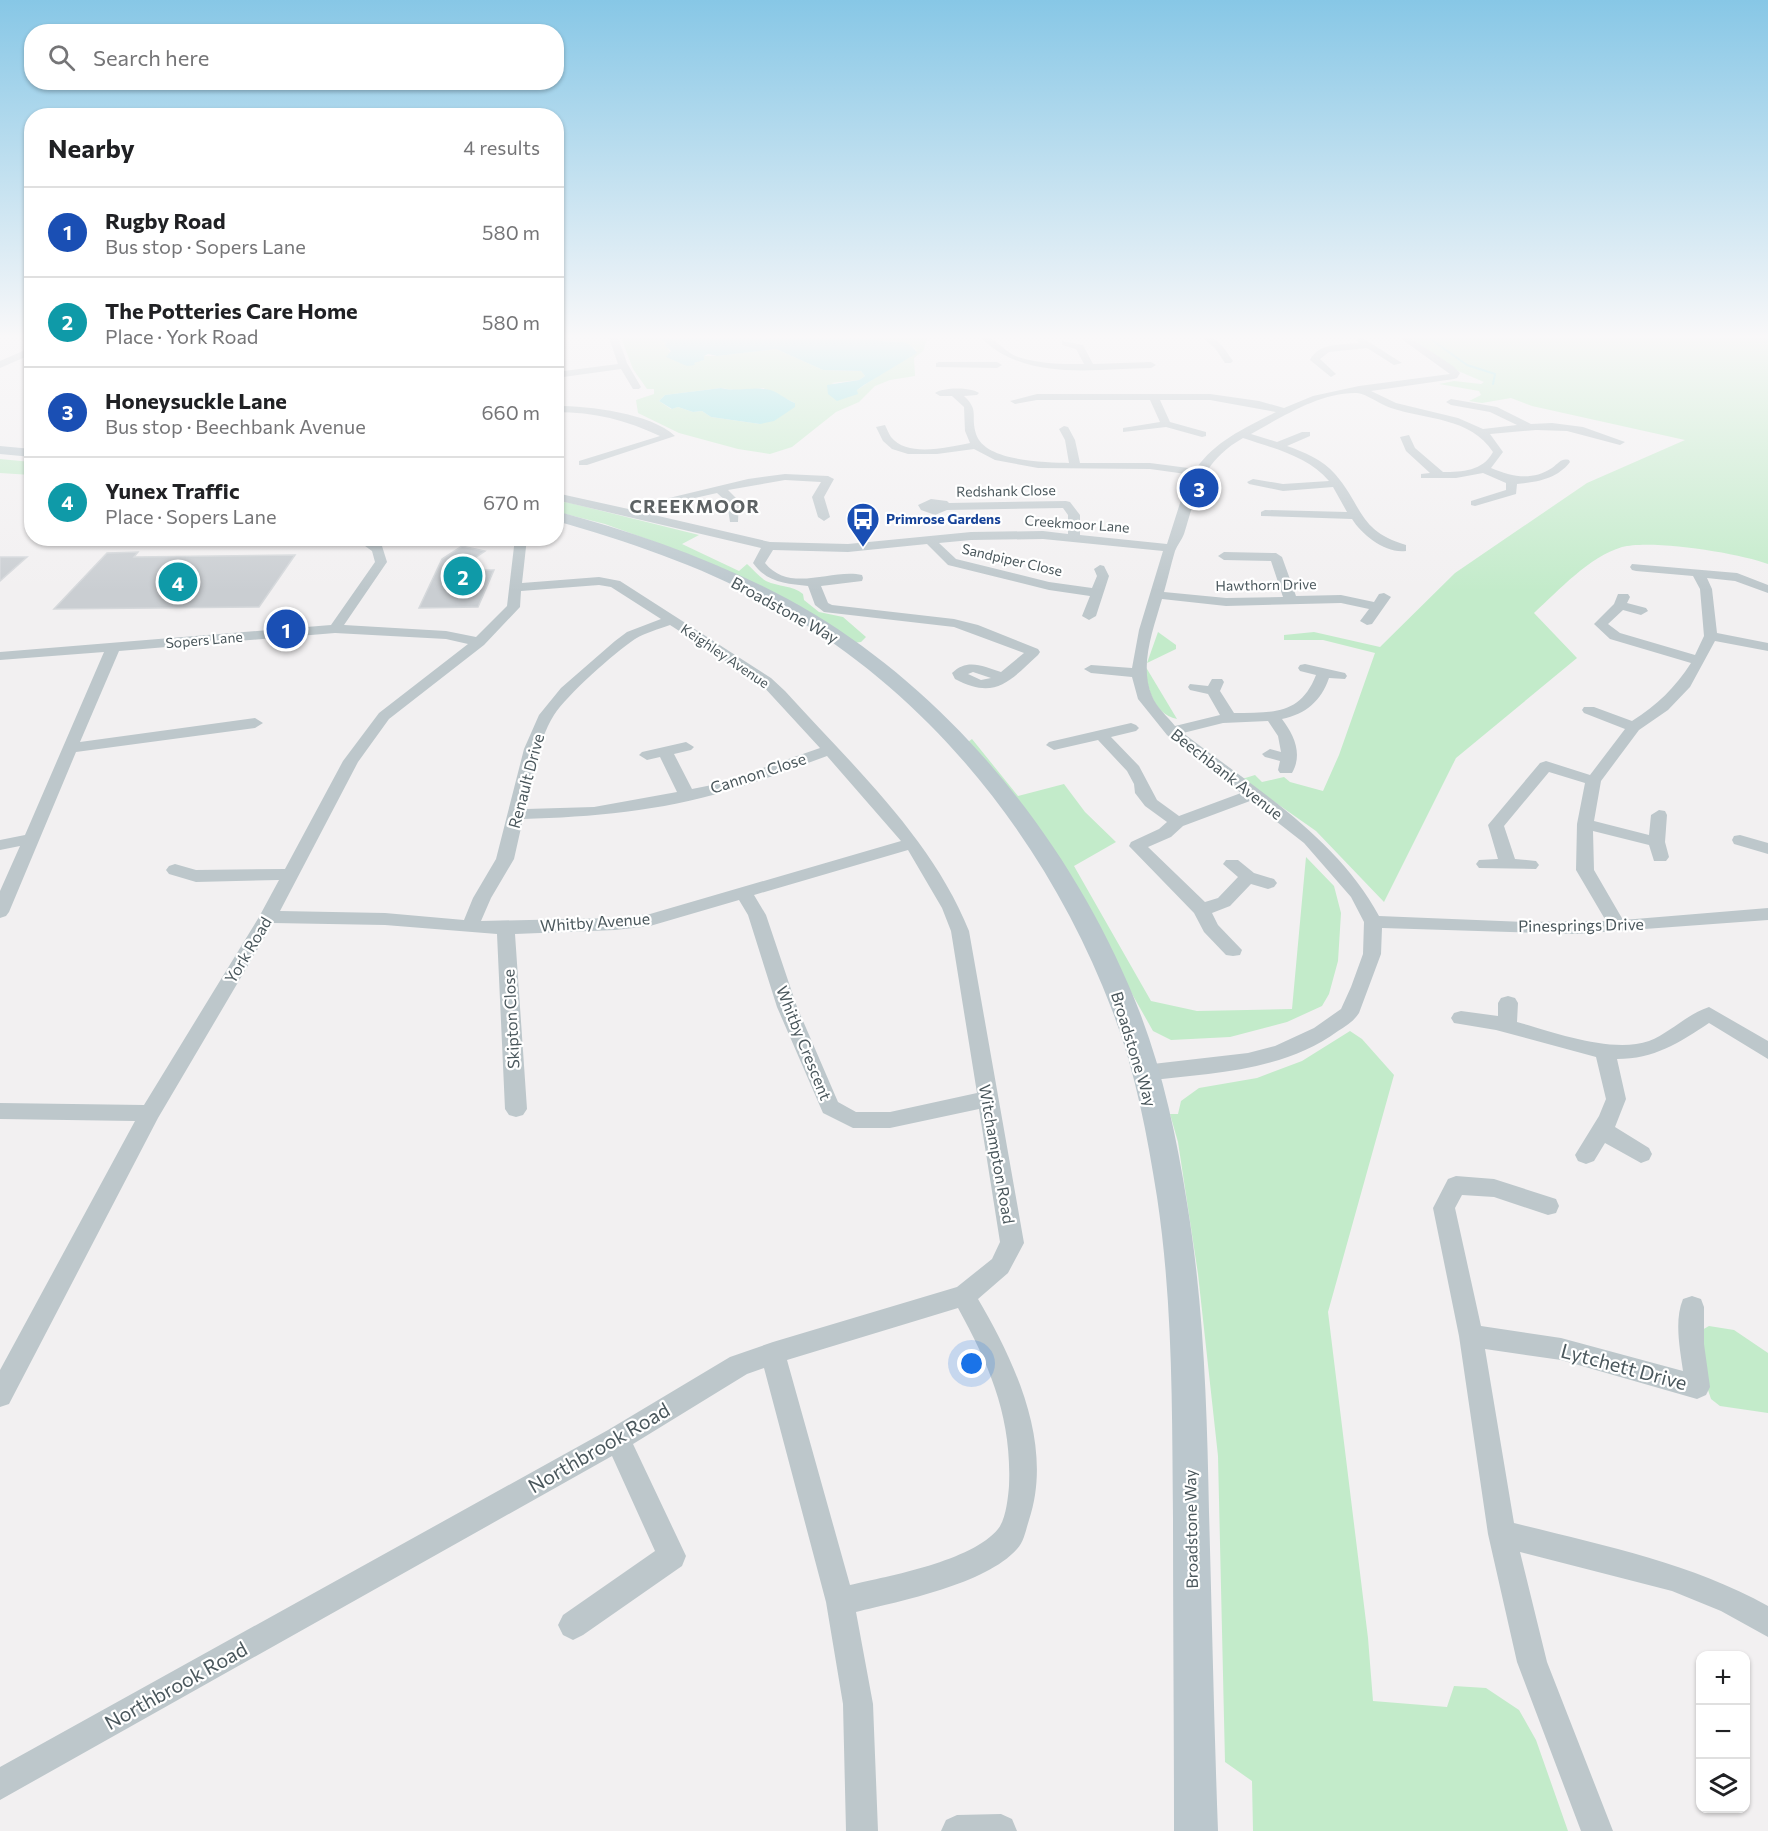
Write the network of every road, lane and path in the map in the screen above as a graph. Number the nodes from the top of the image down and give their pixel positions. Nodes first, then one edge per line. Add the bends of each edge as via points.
1 (635, 420) edge
2 (968, 420) edge
3 (1164, 420) edge
4 (1267, 420) edge
5 (1453, 420) edge
6 (1516, 420) edge
7 (1166, 424) junction
8 (1527, 426) junction
9 (881, 427) dead end
10 (1064, 429) dead end
11 (1127, 430) dead end
12 (1482, 432) junction
13 (1202, 434) dead end
14 (1241, 434) junction
15 (1306, 434) dead end
16 (670, 436) junction
17 (1405, 437) dead end
18 (681, 440) dead end
19 (1620, 442) dead end
20 (977, 446) junction
21 (1278, 446) junction
22 (0, 450) edge
23 (24, 452) edge
24 (1565, 462) dead end
25 (583, 463) dead end
26 (1075, 465) junction
27 (1483, 469) junction
28 (1198, 472) junction
29 (1439, 475) junction
30 (1425, 476) dead end
31 (1511, 481) junction
32 (1253, 482) dead end
33 (1335, 483) junction
34 (720, 489) junction
35 (564, 498) edge
36 (1475, 503) dead end
37 (946, 507) dead end
38 (1265, 514) dead end
39 (1354, 516) junction
40 (642, 517) junction
41 (825, 517) dead end
42 (564, 519) edge
43 (734, 519) dead end
44 (1074, 536) junction
45 (930, 539) junction
46 (373, 546) edge
47 (520, 546) edge
48 (770, 546) junction
49 (1170, 548) junction
50 (1402, 548) dead end
51 (1224, 556) dead end
52 (1636, 567) dead end
53 (1100, 569) dead end
54 (1698, 573) junction
55 (857, 578) dead end
56 (813, 583) junction
57 (517, 586) junction
58 (1768, 589) edge
59 (1097, 593) junction
60 (1157, 596) junction
61 (1291, 600) junction
62 (1641, 611) dead end
63 (1089, 616) dead end
64 (671, 620) junction
65 (1367, 621) dead end
66 (335, 629) junction
67 (1711, 636) junction
68 (479, 642) junction
69 (1768, 647) edge
70 (112, 648) junction
71 (1033, 652) junction
72 (0, 656) edge
73 (1048, 657) dead end
74 (1699, 661) junction
75 (1305, 668) dead end
76 (1091, 669) dead end
77 (1324, 672) junction
78 (1138, 673) junction
79 (1340, 676) dead end
80 (1001, 677) dead end
81 (1195, 687) dead end
82 (1600, 709) dead end
83 (1273, 717) junction
84 (1230, 718) junction
85 (255, 723) dead end
86 (1634, 727) junction
87 (1131, 728) dead end
88 (1172, 732) junction
89 (1101, 735) junction
90 (1054, 745) dead end
91 (686, 747) dead end
92 (72, 748) junction
93 (830, 750) junction
94 (665, 751) junction
95 (1270, 754) dead end
96 (647, 755) dead end
97 (1593, 781) junction
98 (686, 794) junction
99 (1251, 795) junction
100 (516, 814) junction
101 (1659, 815) dead end
102 (1177, 822) junction
103 (1585, 824) junction
104 (29, 839) junction
105 (1740, 840) dead end
106 (912, 843) junction
107 (0, 845) edge
108 (1137, 846) junction
109 (1768, 849) edge
110 (1120, 852) dead end
111 (1232, 864) dead end
112 (1485, 864) dead end
113 (1508, 864) junction
114 (1530, 865) dead end
115 (175, 870) dead end
116 (290, 874) junction
117 (1248, 877) junction
118 (1268, 883) dead end
119 (744, 894) junction
120 (1202, 910) junction
121 (0, 912) edge
122 (1768, 914) edge
123 (268, 917) junction
124 (1373, 922) junction
125 (1618, 926) junction
126 (470, 927) junction
127 (506, 928) junction
128 (1233, 950) dead end
129 (1508, 1003) dead end
130 (1461, 1018) dead end
131 (1507, 1026) junction
132 (1605, 1050) junction
133 (1768, 1051) edge
134 (1144, 1073) junction
135 (988, 1099) junction
136 (516, 1109) dead end
137 (0, 1110) edge
138 (150, 1113) junction
139 (1602, 1130) junction
140 (1641, 1154) dead end
141 (1586, 1155) dead end
142 (1548, 1206) dead end
143 (964, 1296) junction
144 (1692, 1307) dead end
145 (1471, 1336) junction
146 (773, 1353) junction
147 (2, 1385) edge
148 (617, 1439) junction
149 (1502, 1534) junction
150 (840, 1602) junction
151 (1768, 1623) edge
152 (573, 1625) dead end
153 (0, 1784) edge
154 (1001, 1830) edge
155 (862, 1831) edge
156 (957, 1831) edge
157 (1196, 1831) edge
158 (1597, 1831) edge

1 - 16 street
2 - 20 street via 968,430
3 - 7 street
4 - 14 street, Beechbank Avenue
5 - 12 street
6 - 8 street
7 - 11 street
7 - 13 street
8 - 12 street
8 - 19 street via 1571,427
9 - 20 street via 888,441 915,452
10 - 26 street
12 - 27 street via 1498,452 1496,459
14 - 21 street
14 - 28 street, Beechbank Avenue via 1216,451
15 - 21 street
16 - 18 street
16 - 25 street
17 - 29 street via 1410,449
20 - 26 street via 1006,460
21 - 33 street via 1320,467
22 - 23 street
24 - 31 street via 1548,474
26 - 28 street
27 - 29 street
27 - 31 street
28 - 49 street, Beechbank Avenue via 1178,538
29 - 30 street
31 - 36 street via 1512,492
32 - 33 street via 1282,488
33 - 39 street
34 - 40 street via 673,500
34 - 41 street via 772,478 829,477 818,497
34 - 43 street via 733,501
35 - 40 street, Creekmoor Lane
37 - 44 street, Redshank Close via 1065,501 1074,515
38 - 39 street
39 - 50 street via 1385,546
40 - 48 street, Creekmoor Lane
42 - 134 street, Broadstone Way via 699,565 761,592 836,637 935,718 996,784 1053,865 1092,936 1126,1011
44 - 45 street, Creekmoor Lane
44 - 49 street, Creekmoor Lane
45 - 48 street, Creekmoor Lane via 848,548
45 - 59 street, Sandpiper Close via 952,562
46 - 66 street via 378,549 381,562
47 - 57 street, York Road
48 - 56 street via 759,563 763,570
49 - 60 street, Beechbank Avenue
51 - 61 street via 1275,554
52 - 54 street
53 - 59 street via 1103,576
54 - 58 street via 1737,577
54 - 67 street via 1706,589
55 - 56 street
56 - 71 street via 822,604 829,609 954,623
57 - 64 street, Keighley Avenue via 598,581 615,584
57 - 68 street, York Road via 513,607
59 - 63 street
60 - 61 street, Hawthorn Drive via 1226,602
60 - 78 street, Beechbank Avenue
61 - 65 street, Hawthorn Drive via 1380,601
62 - 74 street via 1621,601 1601,624 1615,636
64 - 93 street, Keighley Avenue via 766,681
64 - 100 street, Renault Drive via 632,635 554,703 537,734
66 - 68 street, Sopers Lane via 446,635
66 - 70 street, Sopers Lane
67 - 69 street
67 - 74 street
68 - 116 street, York Road via 384,716 351,761
70 - 72 street, Sopers Lane
70 - 92 street
71 - 73 street
71 - 80 street
74 - 86 street via 1685,684 1663,707
75 - 77 street
76 - 78 street
77 - 79 street
77 - 83 street via 1320,689 1309,704
78 - 88 street, Beechbank Avenue via 1145,699
81 - 84 street via 1215,686
82 - 86 street
83 - 84 street
83 - 95 street via 1287,736 1288,764
84 - 88 street
85 - 92 street
86 - 97 street
87 - 89 street
88 - 99 street, Beechbank Avenue
89 - 90 street
89 - 102 street via 1133,769 1151,803
91 - 94 street
92 - 104 street
93 - 98 street, Cannon Close via 721,788
93 - 106 street, Keighley Avenue
94 - 96 street
94 - 98 street
97 - 103 street
97 - 113 street via 1549,761 1496,825
98 - 100 street, Cannon Close via 594,812
99 - 102 street
99 - 124 street, Beechbank Avenue via 1316,846 1359,895
100 - 126 street, Renault Drive via 505,859
101 - 103 street via 1659,849
102 - 108 street via 1165,833
103 - 125 street via 1585,870
104 - 107 street
104 - 121 street
105 - 109 street
106 - 119 street, Whitby Avenue
106 - 135 street, Witchampton Road via 951,908 960,932
108 - 110 street
108 - 120 street
111 - 117 street
112 - 113 street
113 - 114 street
115 - 116 street via 196,876
116 - 123 street, York Road
117 - 118 street
117 - 120 street via 1224,902
119 - 127 street, Whitby Avenue via 650,920
119 - 135 street, Whitby Crescent via 757,915 787,1008 830,1107 853,1120 891,1120
120 - 128 street via 1210,928
122 - 125 street, Pinesprings Drive
123 - 126 street, Whitby Avenue via 384,919
123 - 138 street, York Road
124 - 125 street, Pinesprings Drive
124 - 134 street, Beechbank Avenue via 1372,954 1349,1013 1321,1033 1281,1052 1248,1061
126 - 127 street, Whitby Avenue
127 - 136 street, Skipton Close
129 - 131 street
130 - 131 street
131 - 132 street
132 - 133 street via 1649,1048 1703,1009
132 - 139 street via 1616,1099
134 - 157 street, Broadstone Way via 1172,1201 1189,1374
135 - 143 street, Witchampton Road via 1012,1243 1000,1266
137 - 138 street
138 - 147 street, York Road
139 - 140 street
139 - 141 street
142 - 145 street via 1494,1188 1456,1185 1444,1208
143 - 146 street, Witchampton Road
143 - 150 street via 998,1355 1012,1392 1021,1435 1023,1497 1009,1539 977,1561
144 - 145 street, Lytchett Drive via 1697,1387 1561,1349
145 - 149 street
146 - 148 street, Northbrook Road via 739,1365
146 - 150 street
148 - 152 street via 672,1556
148 - 153 street, Northbrook Road
149 - 151 street via 1672,1577 1731,1601
149 - 158 street via 1532,1662
150 - 155 street via 858,1704
154 - 156 street

